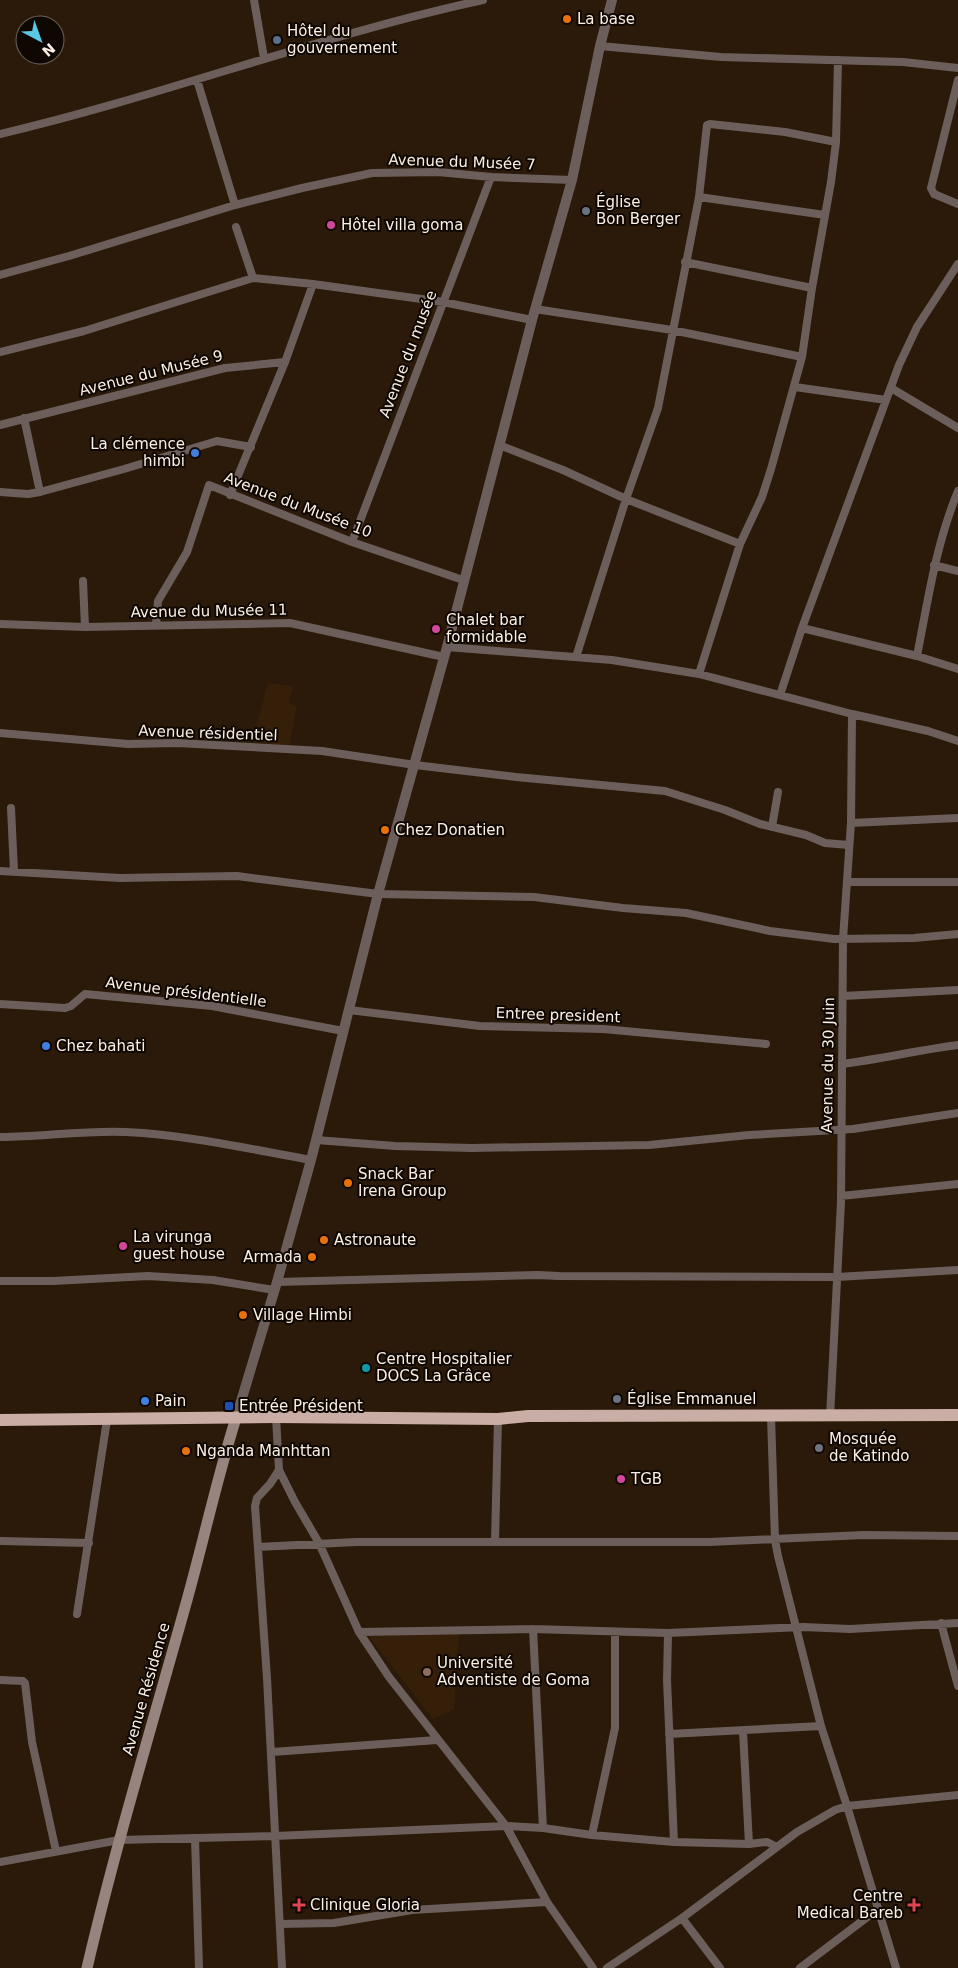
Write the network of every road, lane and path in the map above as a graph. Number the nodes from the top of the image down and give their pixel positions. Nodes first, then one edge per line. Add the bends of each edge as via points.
1 (254, 0) edge
2 (483, 0) edge
3 (612, 0) edge
4 (600, 46) junction
5 (264, 58) junction
6 (838, 60) junction
7 (958, 68) edge
8 (197, 80) junction
9 (958, 80) edge
10 (0, 134) edge
11 (836, 142) junction
12 (491, 176) junction
13 (572, 180) junction
14 (699, 197) junction
15 (958, 204) edge
16 (236, 205) junction
17 (825, 215) junction
18 (236, 227) dead end
19 (685, 262) junction
20 (958, 264) edge
21 (955, 274) edge
22 (0, 275) edge
23 (253, 278) junction
24 (313, 284) junction
25 (812, 288) junction
26 (443, 302) junction
27 (536, 309) junction
28 (532, 320) junction
29 (672, 330) junction
30 (0, 352) edge
31 (802, 357) junction
32 (285, 362) junction
33 (795, 387) junction
34 (890, 388) junction
35 (886, 400) junction
36 (24, 418) junction
37 (0, 425) edge
38 (958, 428) edge
39 (499, 445) junction
40 (251, 448) junction
41 (958, 491) edge
42 (0, 492) edge
43 (40, 492) junction
44 (230, 495) junction
45 (626, 499) junction
46 (352, 542) junction
47 (740, 544) junction
48 (934, 565) junction
49 (958, 571) edge
50 (463, 580) junction
51 (83, 581) dead end
52 (0, 624) edge
53 (156, 624) junction
54 (84, 627) junction
55 (802, 628) junction
56 (445, 652) junction
57 (918, 656) junction
58 (576, 657) junction
59 (958, 669) edge
60 (698, 674) junction
61 (780, 695) junction
62 (852, 714) junction
63 (0, 733) edge
64 (958, 741) edge
65 (414, 765) junction
66 (778, 792) dead end
67 (11, 808) dead end
68 (958, 818) edge
69 (851, 823) junction
70 (772, 827) junction
71 (849, 845) junction
72 (0, 871) edge
73 (14, 871) junction
74 (847, 882) junction
75 (958, 882) edge
76 (378, 894) junction
77 (958, 934) edge
78 (843, 938) junction
79 (958, 990) edge
80 (843, 996) junction
81 (0, 1004) edge
82 (349, 1010) junction
83 (343, 1031) junction
84 (766, 1044) dead end
85 (958, 1045) edge
86 (842, 1064) junction
87 (958, 1114) edge
88 (841, 1130) junction
89 (0, 1137) edge
90 (316, 1140) junction
91 (311, 1160) junction
92 (958, 1184) edge
93 (841, 1196) junction
94 (958, 1270) edge
95 (837, 1277) junction
96 (0, 1281) edge
97 (276, 1286) junction
98 (958, 1415) edge
99 (770, 1416) junction
100 (830, 1417) junction
101 (236, 1418) junction
102 (276, 1418) junction
103 (0, 1420) edge
104 (107, 1420) junction
105 (498, 1420) junction
106 (279, 1470) junction
107 (958, 1536) edge
108 (775, 1540) junction
109 (0, 1541) edge
110 (495, 1542) junction
111 (89, 1543) junction
112 (319, 1543) junction
113 (258, 1547) junction
114 (77, 1614) dead end
115 (941, 1623) junction
116 (958, 1623) edge
117 (797, 1628) junction
118 (533, 1629) junction
119 (359, 1632) junction
120 (615, 1632) junction
121 (668, 1634) junction
122 (0, 1680) edge
123 (958, 1686) edge
124 (821, 1726) junction
125 (742, 1731) junction
126 (669, 1734) junction
127 (437, 1740) junction
128 (272, 1752) junction
129 (958, 1795) edge
130 (847, 1806) junction
131 (506, 1826) junction
132 (543, 1828) junction
133 (592, 1834) junction
134 (275, 1836) junction
135 (195, 1838) junction
136 (119, 1840) junction
137 (674, 1842) junction
138 (749, 1844) junction
139 (777, 1847) junction
140 (56, 1851) junction
141 (0, 1862) edge
142 (547, 1902) junction
143 (878, 1909) junction
144 (682, 1918) junction
145 (280, 1924) junction
146 (87, 1968) edge
147 (199, 1968) edge
148 (282, 1968) edge
149 (593, 1968) edge
150 (607, 1968) edge
151 (720, 1968) edge
152 (800, 1968) edge
153 (896, 1968) edge

1 - 5 street
2 - 5 street via 422,13
3 - 4 street
4 - 6 street via 721,56
4 - 13 street
5 - 8 street
6 - 7 street
6 - 11 street
8 - 10 street
8 - 16 street
9 - 15 street via 931,188 934,194
11 - 14 street via 785,132 708,124
11 - 17 street
12 - 13 street, Avenue du Musée 7
12 - 16 street, Avenue du Musée 7 via 438,172 372,174
12 - 26 street, Avenue du musée
13 - 27 street
14 - 17 street
14 - 19 street
16 - 22 street, Avenue du Musée 7
17 - 25 street
18 - 23 street
19 - 25 street
19 - 29 street
20 - 21 street
21 - 34 street via 907,345
23 - 24 street
23 - 30 street via 84,331
24 - 26 street
24 - 32 street
25 - 31 street
26 - 28 street
26 - 46 street, Avenue du musée
27 - 28 street
27 - 29 street
28 - 39 street
29 - 31 street
29 - 45 street via 658,408
31 - 33 street
32 - 36 street, Avenue du Musée 9 via 225,368
32 - 40 street
33 - 35 street
33 - 47 street via 762,497
34 - 35 street
34 - 38 street
35 - 55 street
36 - 37 street, Avenue du Musée 9
36 - 43 street
39 - 45 street
39 - 50 street
40 - 43 street via 222,441 212,442
40 - 44 street
41 - 48 street
42 - 43 street
44 - 46 street, Avenue du Musée 10
44 - 53 street, Avenue du Musée 10 via 208,486 187,552 158,601
45 - 47 street
45 - 58 street
46 - 50 street, Avenue du Musée 10
47 - 60 street
48 - 49 street
48 - 57 street
50 - 56 street
51 - 54 street
52 - 54 street, Avenue du Musée 11
53 - 54 street, Avenue du Musée 11
53 - 56 street, Avenue du Musée 11 via 290,623
55 - 57 street
55 - 61 street
56 - 58 street, Avenue du Musée 11
56 - 65 street
57 - 59 street
58 - 60 street, Avenue du Musée 11
60 - 61 street, Avenue du Musée 11
61 - 62 street, Avenue du Musée 11
62 - 64 street, Avenue du Musée 11
62 - 69 street, Avenue du 30 Juin
63 - 65 street, Avenue résidentiel via 128,744 177,743 322,751
65 - 70 street, Avenue résidentiel via 665,791
65 - 76 street
66 - 70 street
67 - 73 street
68 - 69 street
69 - 71 street, Avenue du 30 Juin
70 - 71 street, Avenue résidentiel via 824,843
71 - 74 street, Avenue du 30 Juin
72 - 73 street
73 - 76 street via 120,878 245,877
74 - 75 street
74 - 78 street, Avenue du 30 Juin
76 - 78 street via 534,897 686,912 770,931
76 - 82 street
77 - 78 street
78 - 80 street, Avenue du 30 Juin
79 - 80 street
80 - 86 street, Avenue du 30 Juin
81 - 83 street, Avenue présidentielle via 65,1008 85,994 212,1006
82 - 83 street
82 - 84 street, Entree president via 480,1026 604,1029
83 - 90 street
85 - 86 street
86 - 88 street, Avenue du 30 Juin
87 - 88 street
88 - 90 street via 649,1145 472,1148
88 - 93 street, Avenue du 30 Juin
89 - 91 street via 128,1132 214,1142
90 - 91 street
91 - 97 street
92 - 93 street
93 - 95 street, Avenue du 30 Juin
94 - 95 street
95 - 97 street via 538,1275
95 - 100 street, Avenue du 30 Juin
96 - 97 street via 148,1276
97 - 101 street
98 - 100 highway
99 - 100 highway
99 - 105 highway via 528,1416
99 - 108 street
101 - 102 highway
101 - 104 highway
101 - 136 main road, Avenue Résidence
102 - 105 highway
102 - 106 street
103 - 104 highway
104 - 111 street
105 - 110 street
106 - 112 street
106 - 113 street via 257,1498
107 - 108 street via 864,1535
108 - 110 street
108 - 117 street
109 - 111 street
110 - 112 street
111 - 114 street
112 - 113 street
112 - 119 street
113 - 128 street
115 - 116 street
115 - 117 street via 850,1629
115 - 123 street
117 - 121 street
117 - 124 street
118 - 119 street
118 - 120 street
118 - 132 street
119 - 127 street
120 - 121 street
120 - 133 street via 615,1728
121 - 126 street
122 - 140 street via 25,1683 33,1752
124 - 125 street
124 - 130 street
125 - 126 street
125 - 138 street
126 - 137 street
127 - 128 street
127 - 131 street
128 - 134 street
129 - 130 street
130 - 139 street via 814,1820
130 - 143 street
131 - 132 street
131 - 134 street
131 - 142 street
132 - 133 street
133 - 137 street
134 - 135 street
134 - 145 street
135 - 136 street
135 - 147 street
136 - 140 street
136 - 146 main road, Avenue Résidence
137 - 138 street
138 - 139 street via 767,1842
139 - 144 street
140 - 141 street
142 - 145 street via 412,1910 334,1923
142 - 149 street
143 - 152 street
143 - 153 street
144 - 150 street
144 - 151 street
145 - 148 street

